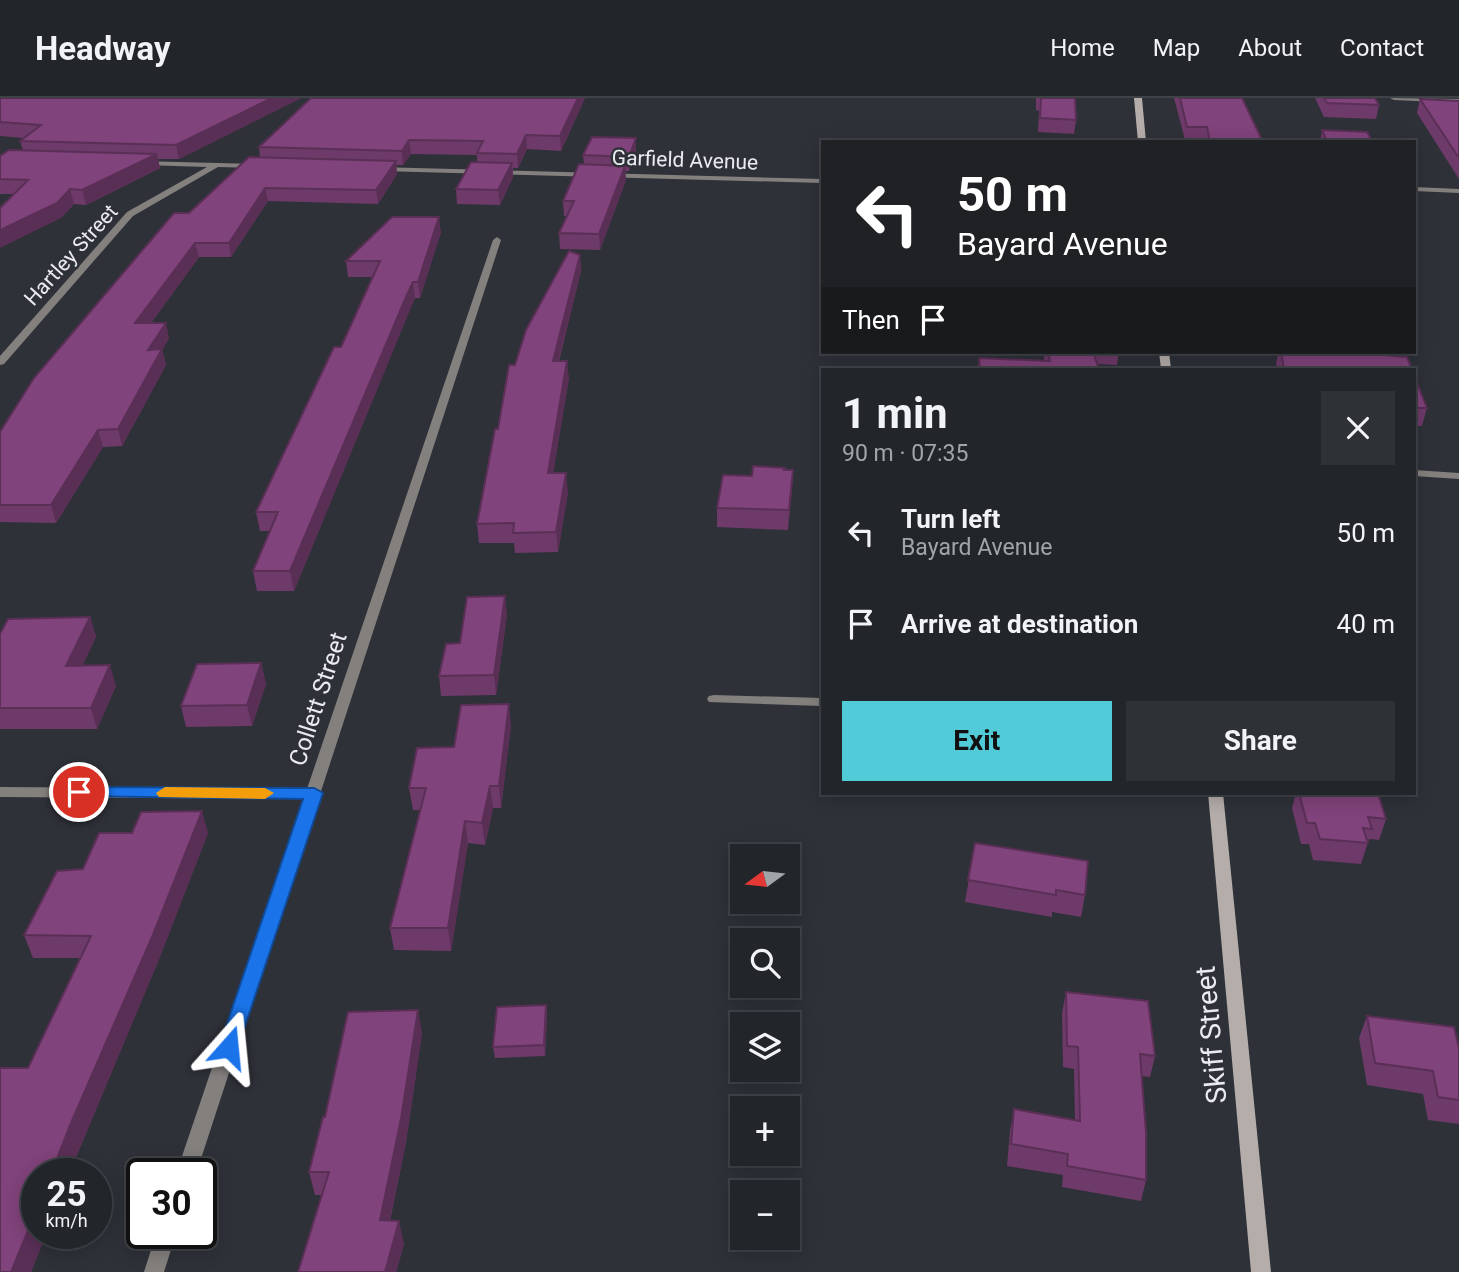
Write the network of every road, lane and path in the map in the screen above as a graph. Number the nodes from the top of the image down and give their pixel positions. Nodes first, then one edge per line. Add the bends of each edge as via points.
1 (1138, 98) edge
2 (1394, 98) edge
3 (1459, 101) edge
4 (1142, 140) edge
5 (135, 163) edge
6 (216, 165) junction
7 (271, 167) edge
8 (367, 169) edge
9 (821, 181) edge
10 (1416, 189) edge
11 (1459, 191) edge
12 (497, 240) dead end
13 (0, 362) edge
14 (1416, 473) edge
15 (1459, 476) edge
16 (714, 699) dead end
17 (821, 702) edge
18 (0, 792) edge
19 (314, 793) junction
20 (1215, 795) edge
21 (191, 1158) edge
22 (161, 1249) edge
23 (154, 1272) edge
24 (1261, 1272) edge

1 - 4 main road
2 - 3 street
5 - 6 street
6 - 7 street
6 - 13 street, Hartley Street via 130,214
8 - 9 street, Garfield Avenue
10 - 11 street
12 - 19 street, Collett Street
14 - 15 street
16 - 17 street
18 - 19 street
19 - 21 street, Collett Street
20 - 24 main road, Skiff Street
22 - 23 street

